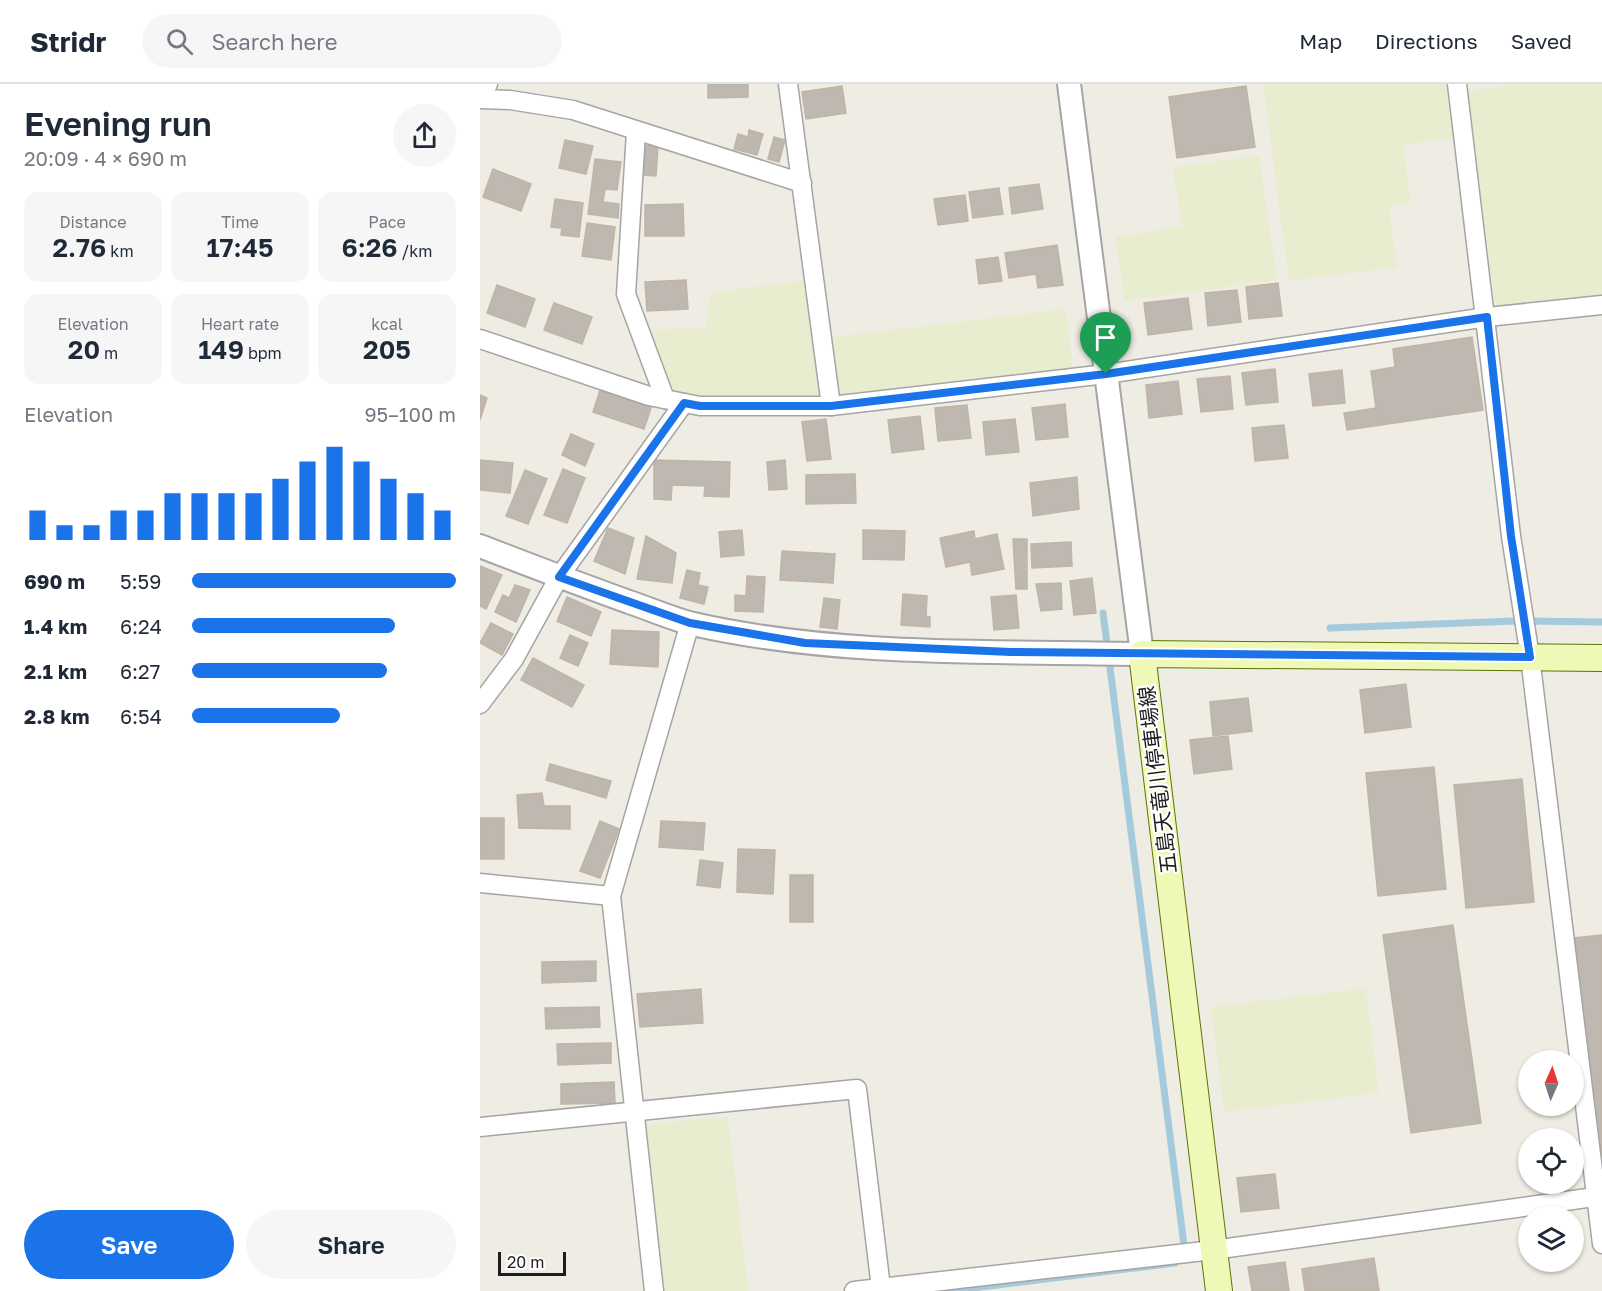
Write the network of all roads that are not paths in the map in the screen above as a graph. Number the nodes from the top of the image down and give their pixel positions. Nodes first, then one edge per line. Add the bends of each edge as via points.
1 (488, 84) edge
2 (788, 84) edge
3 (1069, 84) edge
4 (1457, 84) edge
5 (480, 98) edge
6 (636, 132) junction
7 (801, 183) junction
8 (1602, 305) edge
9 (1487, 317) junction
10 (480, 339) edge
11 (1106, 374) junction
12 (665, 399) junction
13 (684, 403) junction
14 (831, 406) junction
15 (480, 546) edge
16 (559, 577) junction
17 (690, 623) junction
18 (1142, 654) junction
19 (1530, 657) junction
20 (1602, 658) edge
21 (480, 704) edge
22 (480, 883) edge
23 (610, 896) junction
24 (635, 1109) junction
25 (480, 1127) edge
26 (1599, 1197) edge
27 (1602, 1244) edge
28 (1213, 1250) junction
29 (881, 1288) junction
30 (654, 1291) edge
31 (854, 1291) edge
32 (1219, 1291) edge

1 - 5 street
2 - 7 street
3 - 11 street
4 - 9 street
5 - 6 street via 573,110
6 - 7 street
6 - 12 street via 626,294
7 - 14 street
8 - 9 street
9 - 11 street
9 - 19 street via 1511,536
10 - 12 street
11 - 14 street
11 - 18 street
12 - 13 street
13 - 14 street
13 - 16 street
15 - 16 street
16 - 17 street
16 - 21 street via 514,660
17 - 18 street via 805,643
17 - 23 street
18 - 19 main road, 五島天竜川停車場線
18 - 28 main road, 五島天竜川停車場線
19 - 20 main road, 五島天竜川停車場線
19 - 26 street
22 - 23 street
23 - 24 street
24 - 25 street
24 - 29 street via 857,1089
24 - 30 street
26 - 27 street
26 - 28 street
28 - 29 street
28 - 32 main road, 五島天竜川停車場線
29 - 31 street

